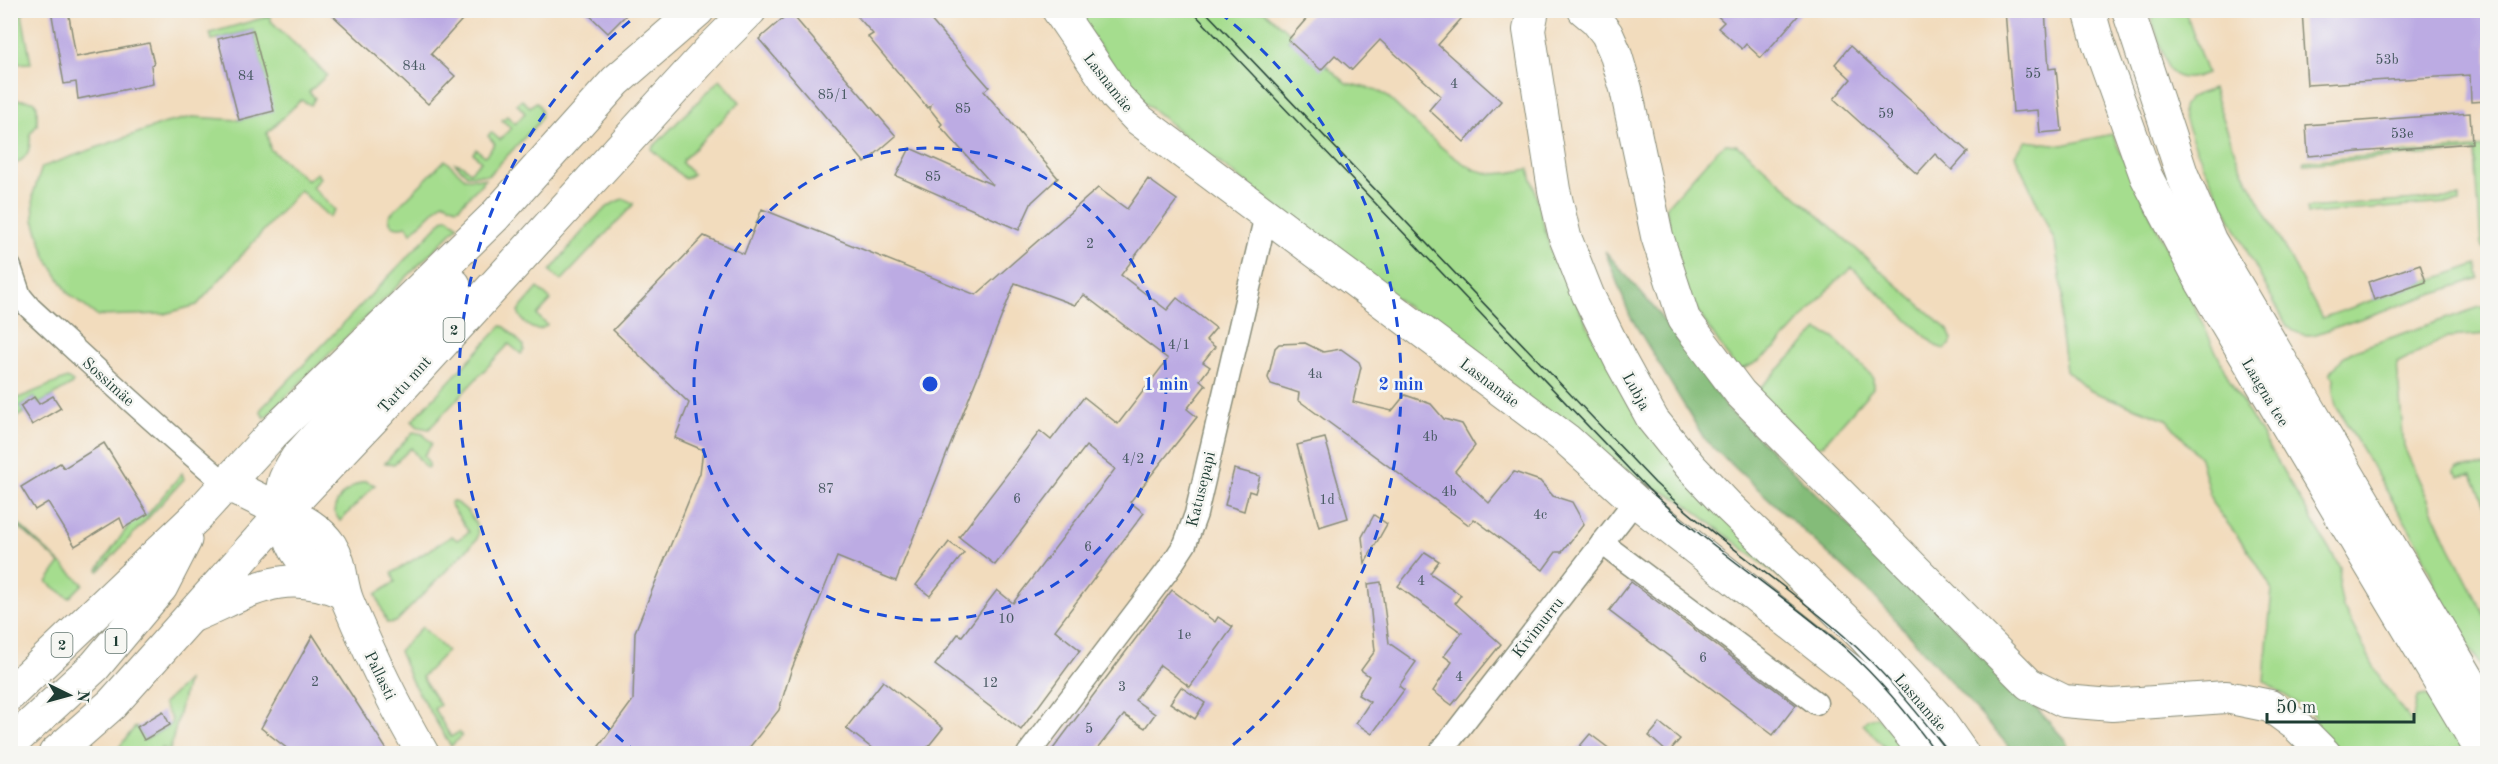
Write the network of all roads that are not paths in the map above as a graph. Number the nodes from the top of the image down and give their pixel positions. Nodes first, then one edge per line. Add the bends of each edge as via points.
1 (698, 10) edge
2 (750, 10) edge
3 (1058, 10) edge
4 (1533, 10) edge
5 (1584, 10) edge
6 (2089, 10) edge
7 (2128, 10) edge
8 (1266, 215) junction
9 (494, 217) junction
10 (10, 267) edge
11 (225, 483) junction
12 (1635, 501) junction
13 (284, 512) junction
14 (196, 517) junction
15 (1602, 543) junction
16 (334, 588) junction
17 (191, 617) junction
18 (1878, 653) junction
19 (10, 694) edge
20 (1879, 695) junction
21 (1816, 703) dead end
22 (112, 704) junction
23 (2487, 712) edge
24 (10, 744) edge
25 (55, 753) edge
26 (84, 753) edge
27 (423, 753) edge
28 (1028, 753) edge
29 (1439, 753) edge
30 (1926, 753) edge
31 (1963, 753) edge
32 (2325, 753) edge
33 (2483, 753) edge

1 - 9 main road, 2 via 616,81
2 - 13 main road, Tartu mnt / 2
3 - 8 street, Lasnamäe via 1117,97 1138,119
4 - 18 street, Lubja via 1530,41 1565,237 1620,360 1653,420 1690,466
5 - 32 street via 1607,34 1615,52 1657,236 1684,319 1740,393 2029,684 2074,702 2112,705 2226,697 2270,706
6 - 33 street, Laagna tee via 2146,176 2202,283
7 - 23 street, Laagna tee via 2182,174 2210,240
8 - 12 street, Lasnamäe via 1566,439
8 - 28 street, Katusepapi via 1196,514 1185,544
9 - 11 main road, 2
9 - 13 main road via 482,254 297,458 284,479
10 - 11 street, Sossimäe via 20,296 30,308 114,388
11 - 13 main road
11 - 14 main road, 2
12 - 15 street, Kivimurru
12 - 20 street, Lasnamäe
13 - 16 street, Pallasti via 288,537 299,557
13 - 17 main road, Tartu mnt / 2
14 - 19 main road, 2
14 - 24 main road, 1 via 153,596 95,666
15 - 21 street
15 - 29 street, Kivimurru
16 - 17 street via 273,583
16 - 27 street, Pallasti
17 - 22 main road, Tartu mnt / 2
18 - 20 street
18 - 31 street, Lasnamäe via 1937,717
20 - 30 street, Lasnamäe
22 - 25 main road, Tartu mnt / 2
22 - 26 main road

